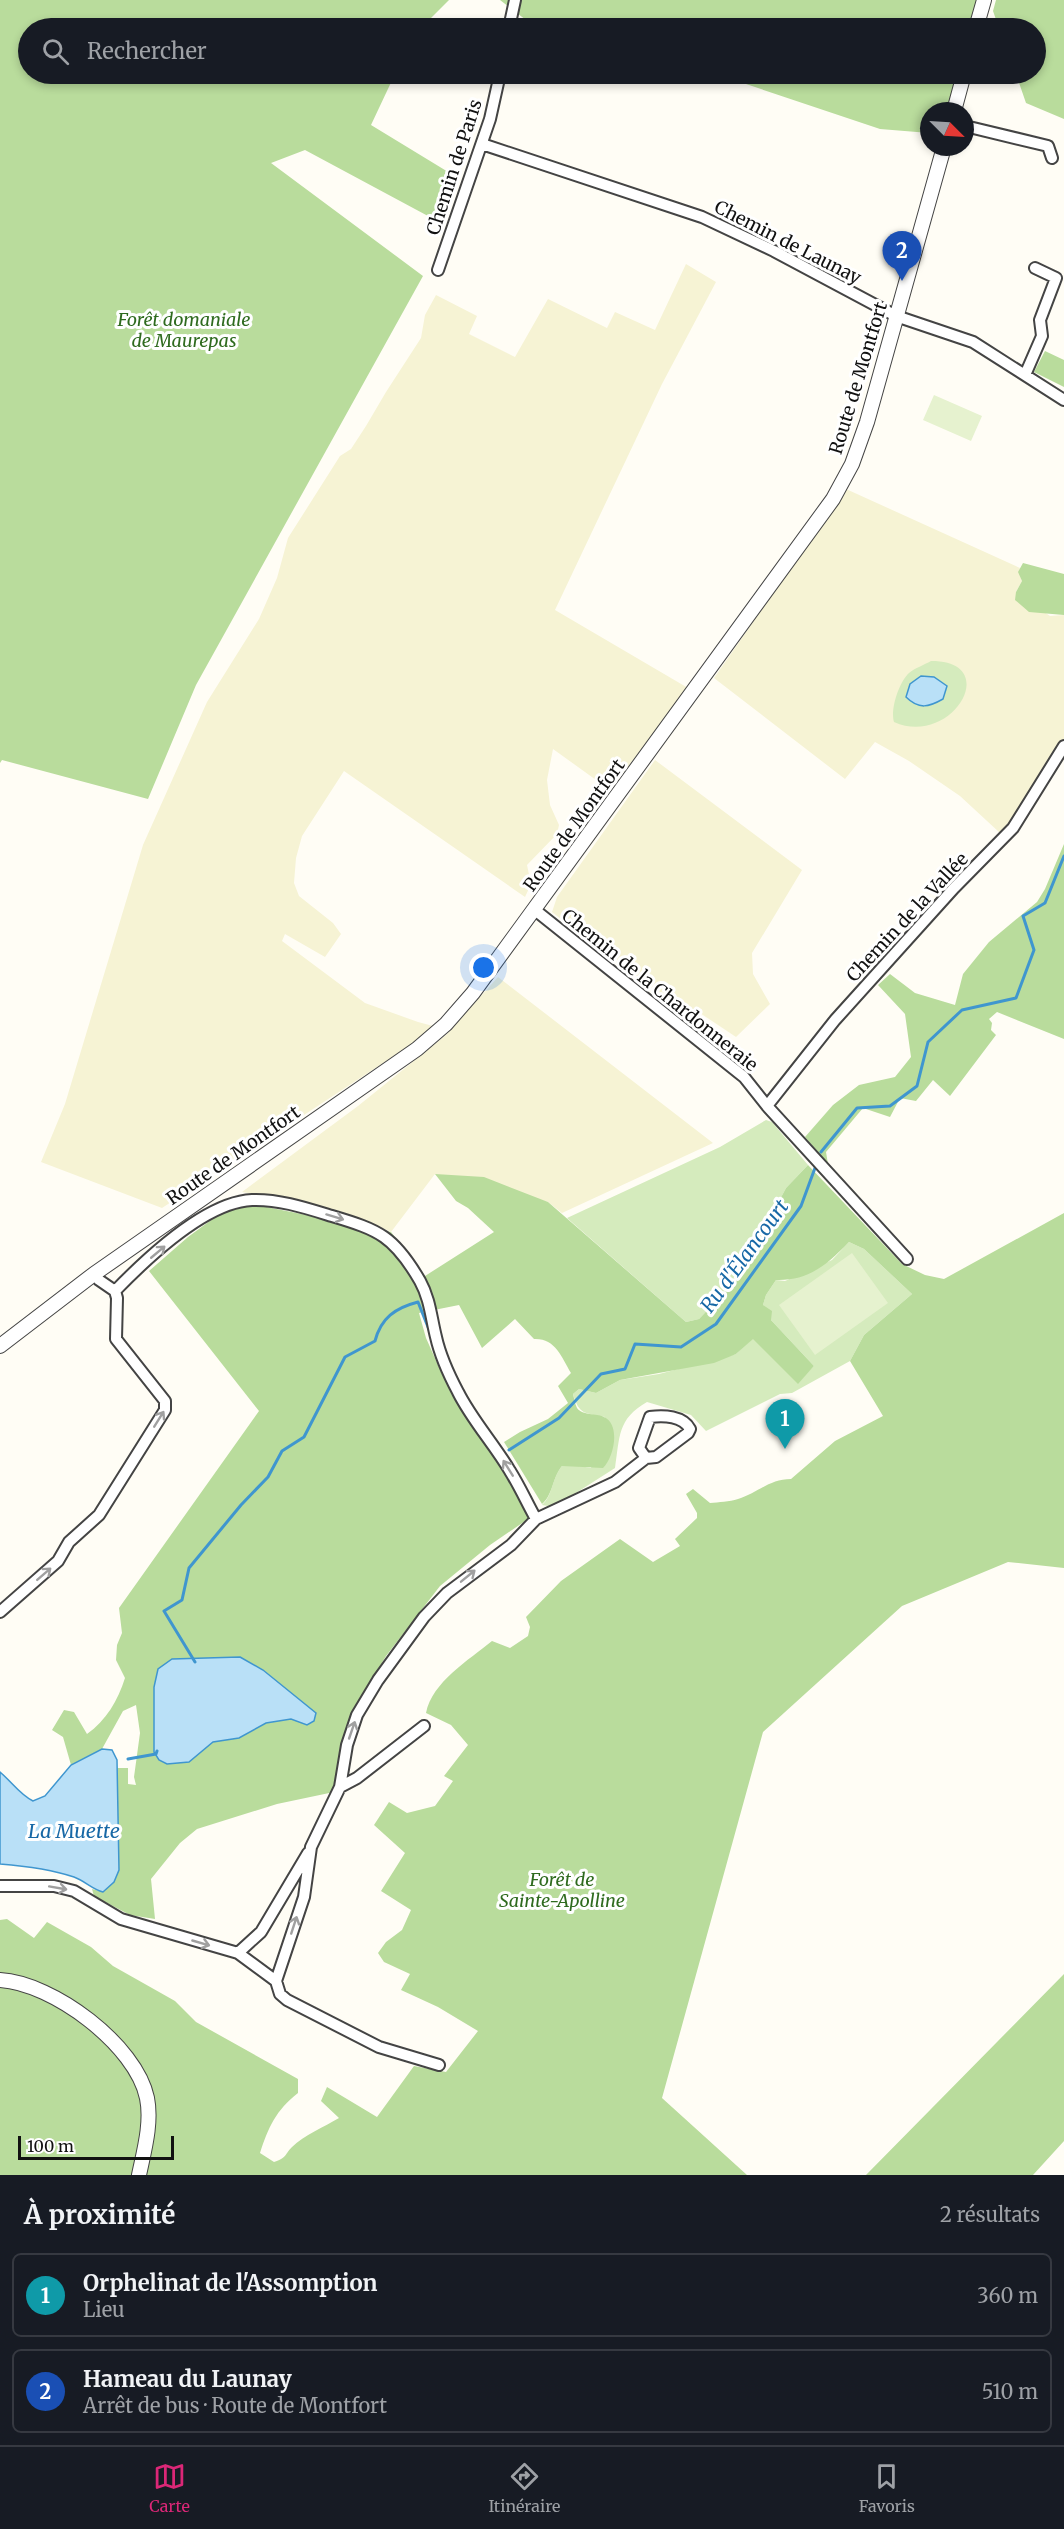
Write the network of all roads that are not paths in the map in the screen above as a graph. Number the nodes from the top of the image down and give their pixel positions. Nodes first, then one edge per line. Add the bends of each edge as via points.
1 (515, 0) edge
2 (984, 0) edge
3 (511, 18) edge
4 (979, 18) edge
5 (498, 84) edge
6 (961, 84) edge
7 (956, 102) edge
8 (974, 128) edge
9 (482, 144) junction
10 (941, 156) edge
11 (1052, 158) dead end
12 (1035, 268) dead end
13 (438, 270) dead end
14 (896, 316) junction
15 (1025, 375) junction
16 (1064, 400) edge
17 (1064, 746) edge
18 (535, 910) junction
19 (767, 1106) junction
20 (907, 1260) dead end
21 (94, 1274) junction
22 (115, 1291) junction
23 (0, 1346) edge
24 (646, 1458) junction
25 (536, 1520) junction
26 (0, 1612) edge
27 (424, 1726) dead end
28 (340, 1787) junction
29 (311, 1847) junction
30 (0, 1886) edge
31 (238, 1953) junction
32 (0, 1980) edge
33 (276, 1981) junction
34 (439, 2065) dead end
35 (139, 2175) edge

1 - 3 street
2 - 4 street
5 - 9 street, Chemin de Paris
6 - 7 street
8 - 11 street via 1048,146
9 - 13 street, Chemin de Paris
9 - 14 street, Chemin de Launay via 702,217
10 - 14 street, Route de Montfort
12 - 15 street via 1056,278 1040,320 1042,336
14 - 15 street, Chemin de Launay via 973,342
14 - 18 street, Route de Montfort via 867,422 852,465 833,499
15 - 16 street, Chemin de Launay
17 - 19 street, Chemin de la Vallée via 1014,828 835,1020
18 - 19 street, Chemin de la Chardonneraie via 744,1077
18 - 21 street, Route de Montfort via 473,993 417,1049
19 - 20 street, Chemin de la Chardonneraie
21 - 22 street
21 - 23 street, Route de Montfort
22 - 25 street via 185,1230 218,1209 252,1200 296,1205 386,1236 419,1280 458,1392 511,1472
26 -> 22 street via 58,1561 69,1542 99,1515 165,1410 165,1401 116,1339
24 - 24 street via 656,1457 688,1433 688,1424 662,1415 651,1417 639,1448
24 - 25 street via 615,1482
28 -> 25 street via 354,1725 378,1680 424,1617 447,1593 511,1545
27 - 28 street
28 - 29 street
29 - 31 street via 261,1932
33 -> 29 street via 304,1897
30 -> 31 street via 54,1886 74,1891 121,1918
31 - 33 street
32 - 35 street via 45,1993 77,2012 119,2046 139,2077 150,2115
33 - 34 street via 280,1994 307,2011 379,2048

